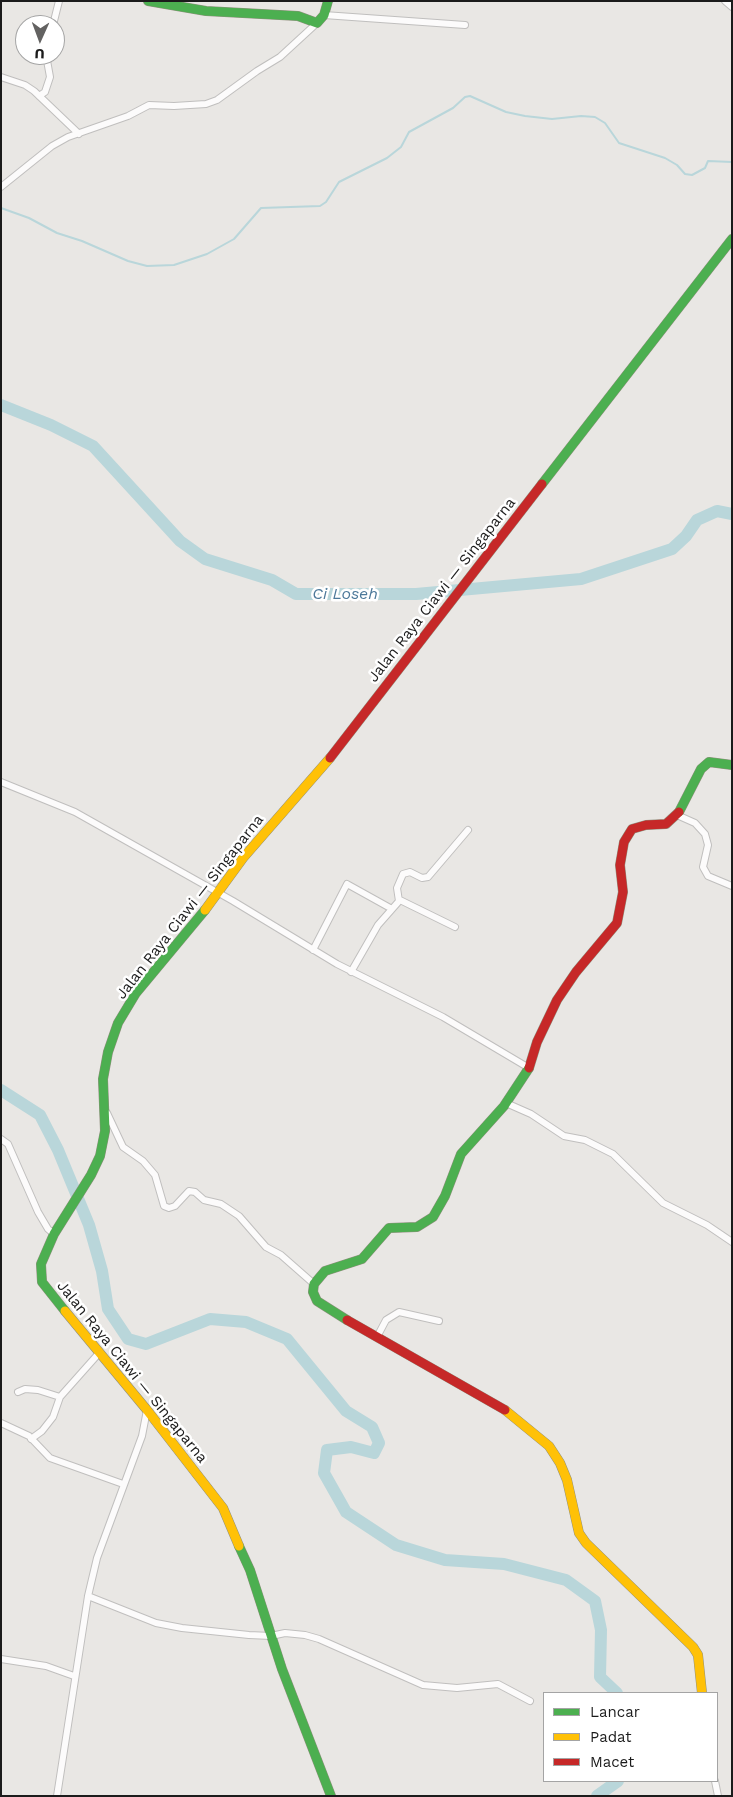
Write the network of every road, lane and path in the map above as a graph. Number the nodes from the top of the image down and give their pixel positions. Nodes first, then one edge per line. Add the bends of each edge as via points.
1 (59, 1) edge
2 (148, 1) edge
3 (328, 1) edge
4 (725, 1) edge
5 (732, 7) edge
6 (324, 14) junction
7 (56, 15) edge
8 (317, 23) junction
9 (465, 25) dead end
10 (48, 65) edge
11 (1, 78) edge
12 (39, 96) junction
13 (79, 134) junction
14 (1, 188) edge
15 (732, 239) edge
16 (732, 765) edge
17 (1, 782) edge
18 (677, 815) junction
19 (468, 830) dead end
20 (732, 886) edge
21 (220, 893) junction
22 (399, 901) junction
23 (392, 909) junction
24 (455, 927) dead end
25 (313, 950) junction
26 (351, 972) junction
27 (529, 1068) junction
28 (103, 1101) junction
29 (506, 1103) junction
30 (1, 1139) edge
31 (54, 1234) junction
32 (732, 1242) edge
33 (314, 1284) junction
34 (439, 1321) dead end
35 (377, 1337) junction
36 (100, 1352) junction
37 (18, 1392) dead end
38 (60, 1396) junction
39 (147, 1410) junction
40 (1, 1423) edge
41 (31, 1439) junction
42 (123, 1484) junction
43 (88, 1596) junction
44 (271, 1636) junction
45 (1, 1659) edge
46 (74, 1676) junction
47 (702, 1692) edge
48 (530, 1701) dead end
49 (715, 1782) edge
50 (56, 1796) edge
51 (331, 1796) edge
52 (718, 1796) edge

1 - 7 street
2 - 8 main road via 206,11 298,16
3 - 6 main road
4 - 5 street
6 - 8 main road
6 - 9 street
8 - 13 street via 280,57 211,103 149,105
10 - 12 street via 50,77
11 - 12 street via 25,85
12 - 13 street
13 - 14 street via 52,146
15 - 21 main road, Jalan Raya Ciawi — Singaparna via 328,761 243,858
16 - 18 main road via 709,762 701,769
17 - 21 street via 75,812
18 - 20 street via 695,823 705,834 708,845 703,867 708,876
18 - 27 main road via 666,824 632,829 624,842 620,865 623,892 617,923 556,1000
19 - 22 street via 428,877 422,878 410,872 403,874 397,888
21 - 25 street
21 - 28 main road, Jalan Raya Ciawi — Singaparna via 136,993 118,1023 108,1052
22 - 23 street
22 - 24 street via 404,900
23 - 25 street via 347,884
23 - 26 street via 378,925
25 - 26 street
26 - 27 street via 443,1018
27 - 29 main road
28 - 31 main road, Jalan Raya Ciawi — Singaparna via 105,1130 100,1156
28 - 33 street via 123,1147 155,1175 164,1206 175,1206 189,1191 204,1200 221,1204 239,1216 266,1247
29 - 32 street via 531,1114 564,1136 585,1140 613,1154 663,1203 708,1225
29 - 33 main road via 461,1154 433,1217 417,1227 389,1228 362,1259 325,1271
30 - 31 street via 8,1144 38,1212
31 - 36 main road, Jalan Raya Ciawi — Singaparna via 42,1264 42,1282
33 - 35 main road via 317,1301
34 - 35 street via 399,1312 386,1320
35 - 47 main road via 509,1412 549,1446 567,1480 579,1533 693,1647 698,1655
36 - 38 street
36 - 39 main road, Jalan Raya Ciawi — Singaparna
37 - 38 street via 38,1390
38 - 41 street via 53,1417
39 - 42 street via 142,1436
39 - 44 main road, Jalan Raya Ciawi — Singaparna via 222,1508 250,1570
40 - 41 street
41 - 42 street via 56,1461
42 - 43 street via 97,1558
43 - 44 street via 156,1623
43 - 46 street
44 - 48 street via 295,1633 319,1639 423,1685 457,1688 498,1684
44 - 51 main road, Jalan Raya Ciawi — Singaparna
45 - 46 street via 46,1666
46 - 50 street
49 - 52 street

